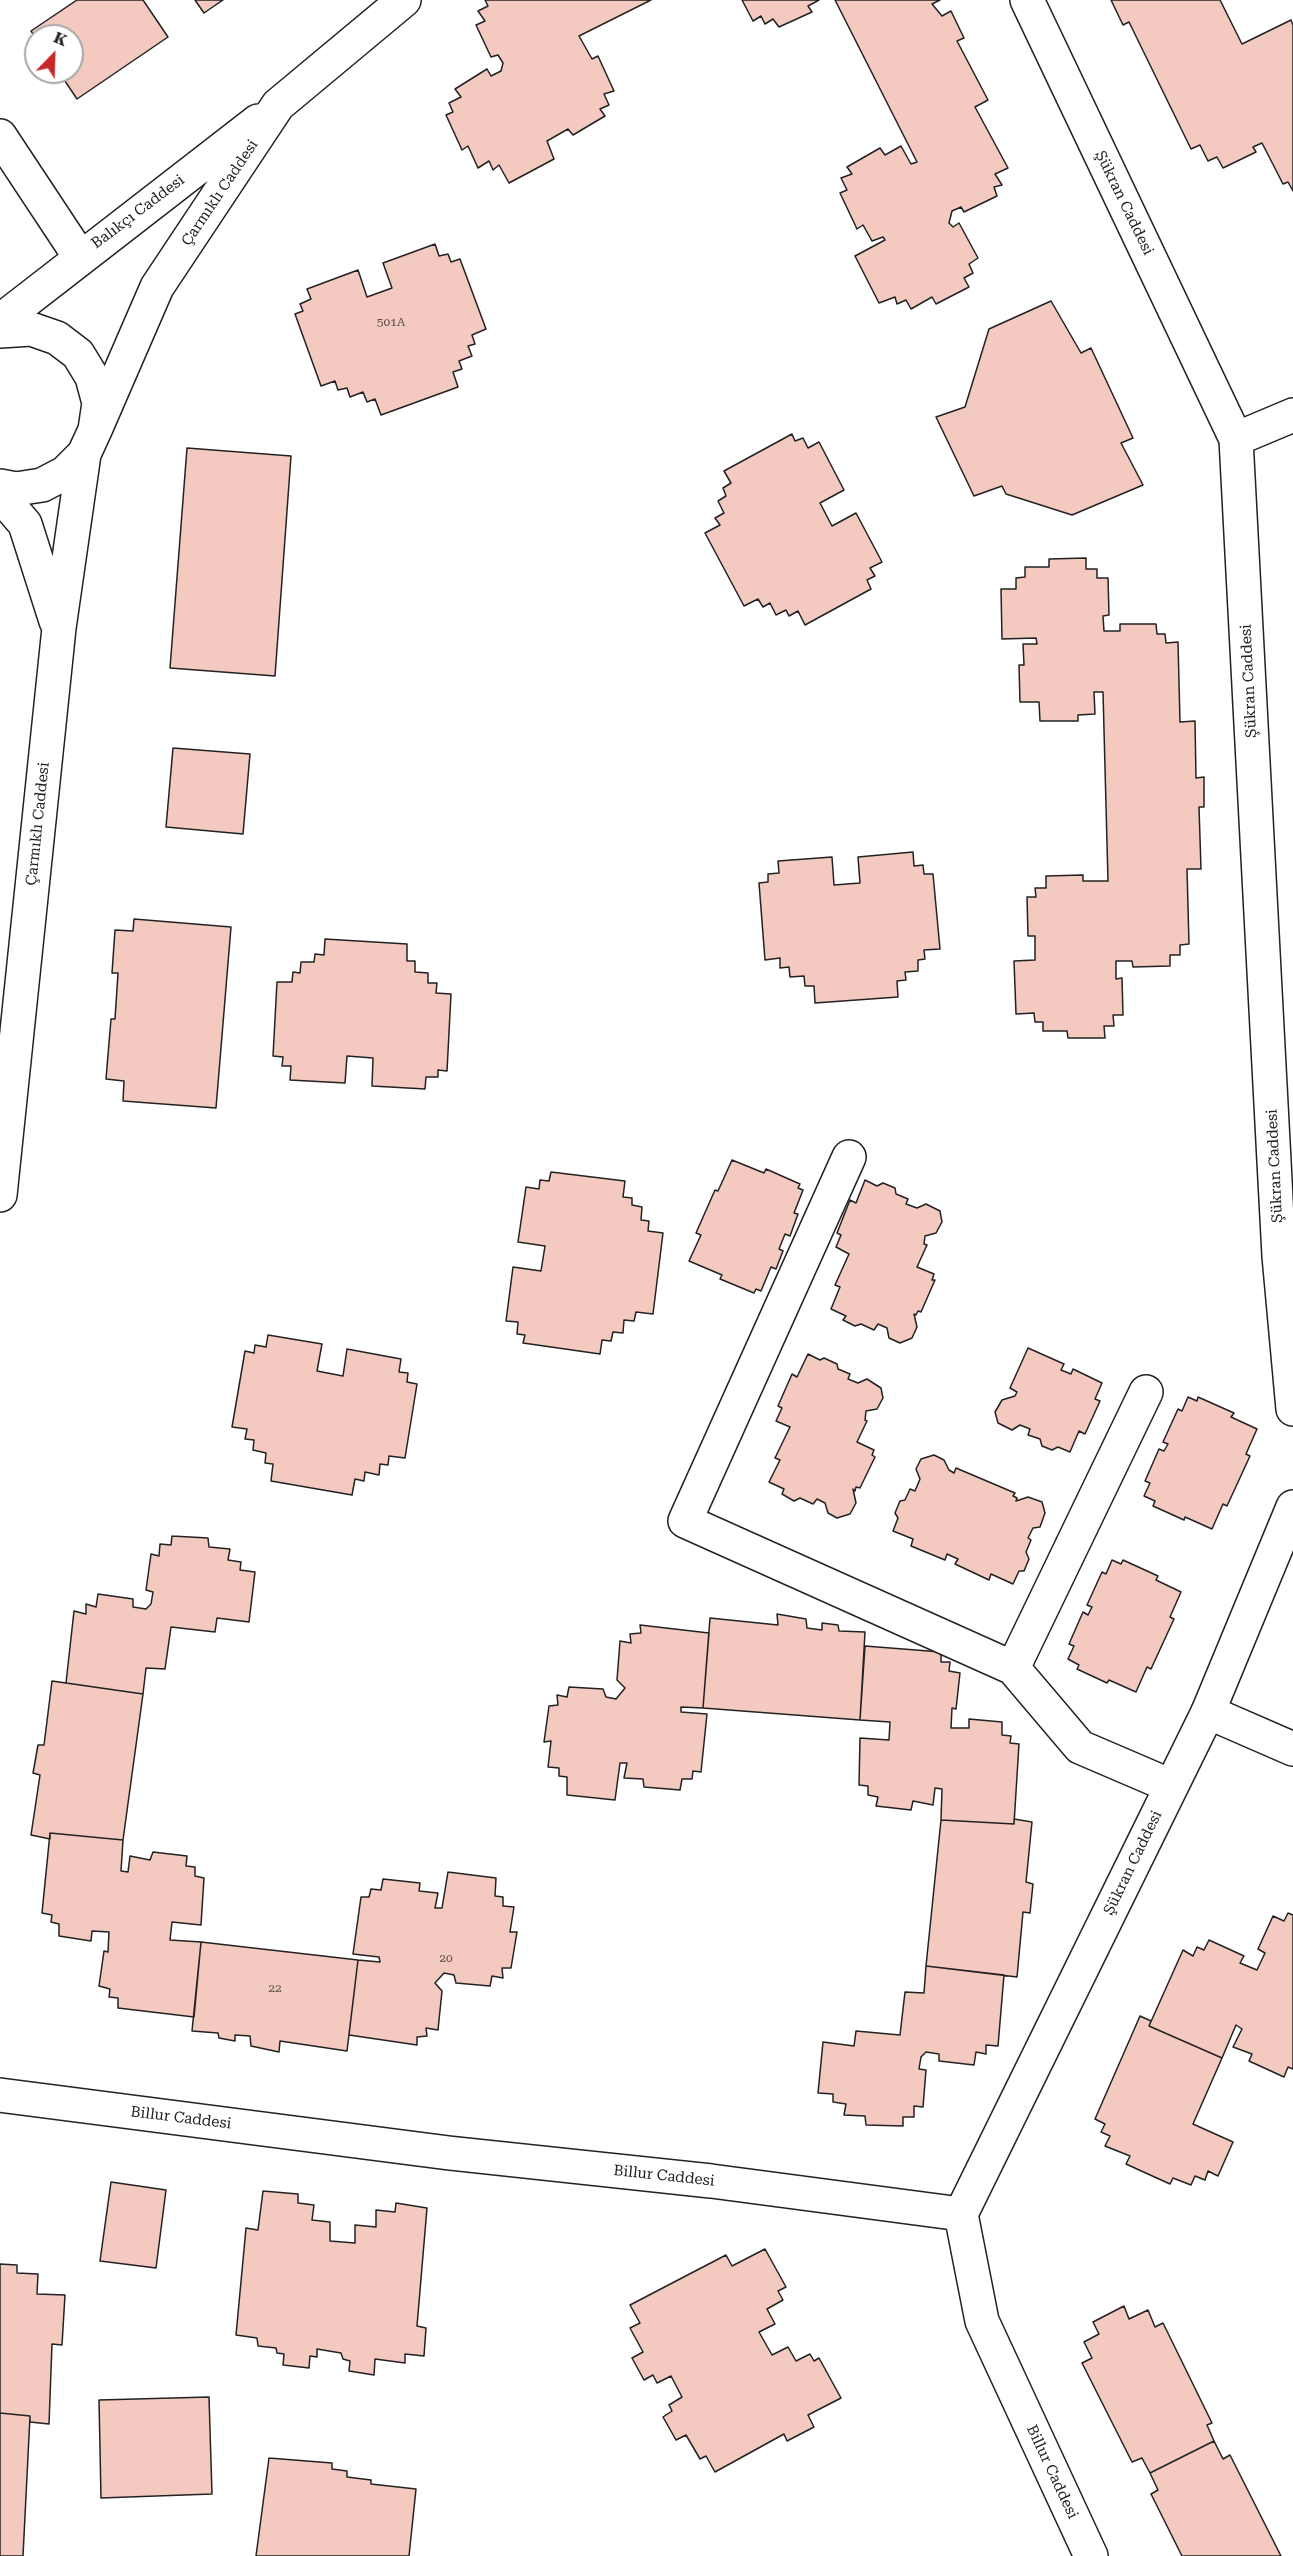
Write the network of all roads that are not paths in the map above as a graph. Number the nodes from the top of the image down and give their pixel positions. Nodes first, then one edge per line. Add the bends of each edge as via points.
1 (404, 0) edge
2 (1027, 0) edge
3 (278, 105) junction
4 (0, 136) edge
5 (80, 257) junction
6 (0, 321) edge
7 (0, 331) edge
8 (1293, 415) edge
9 (1236, 439) junction
10 (90, 442) junction
11 (0, 486) edge
12 (0, 495) edge
13 (59, 628) junction
14 (849, 1156) dead end
15 (0, 1195) edge
16 (1286, 1254) edge
17 (1146, 1392) dead end
18 (1293, 1408) edge
19 (1293, 1507) edge
20 (1013, 1668) junction
21 (1208, 1712) junction
22 (1293, 1749) edge
23 (1171, 1786) junction
24 (0, 2095) edge
25 (961, 2214) junction
26 (1091, 2556) edge

1 - 3 main road, Çarmıklı Caddesi
2 - 9 main road, Şükran Caddesi
3 - 5 main road, Balıkçı Caddesi
3 - 10 main road, Çarmıklı Caddesi via 157,287
4 - 5 main road
5 - 6 main road, Balıkçı Caddesi
7 - 10 main road via 31,329 57,338 78,354 92,377 99,404
8 - 9 main road
9 - 16 main road, Şükran Caddesi
10 - 11 main road via 65,473 42,485 16,489
10 - 13 main road, Çarmıklı Caddesi
12 - 13 main road via 25,524
13 - 15 main road, Çarmıklı Caddesi
14 - 20 main road via 685,1521
16 - 18 main road, Şükran Caddesi
17 - 20 main road
19 - 21 main road, Şükran Caddesi
20 - 23 main road via 1080,1747
21 - 22 main road
21 - 23 main road, Şükran Caddesi
23 - 25 main road, Şükran Caddesi
24 - 25 main road, Billur Caddesi
25 - 26 main road, Billur Caddesi via 982,2321

